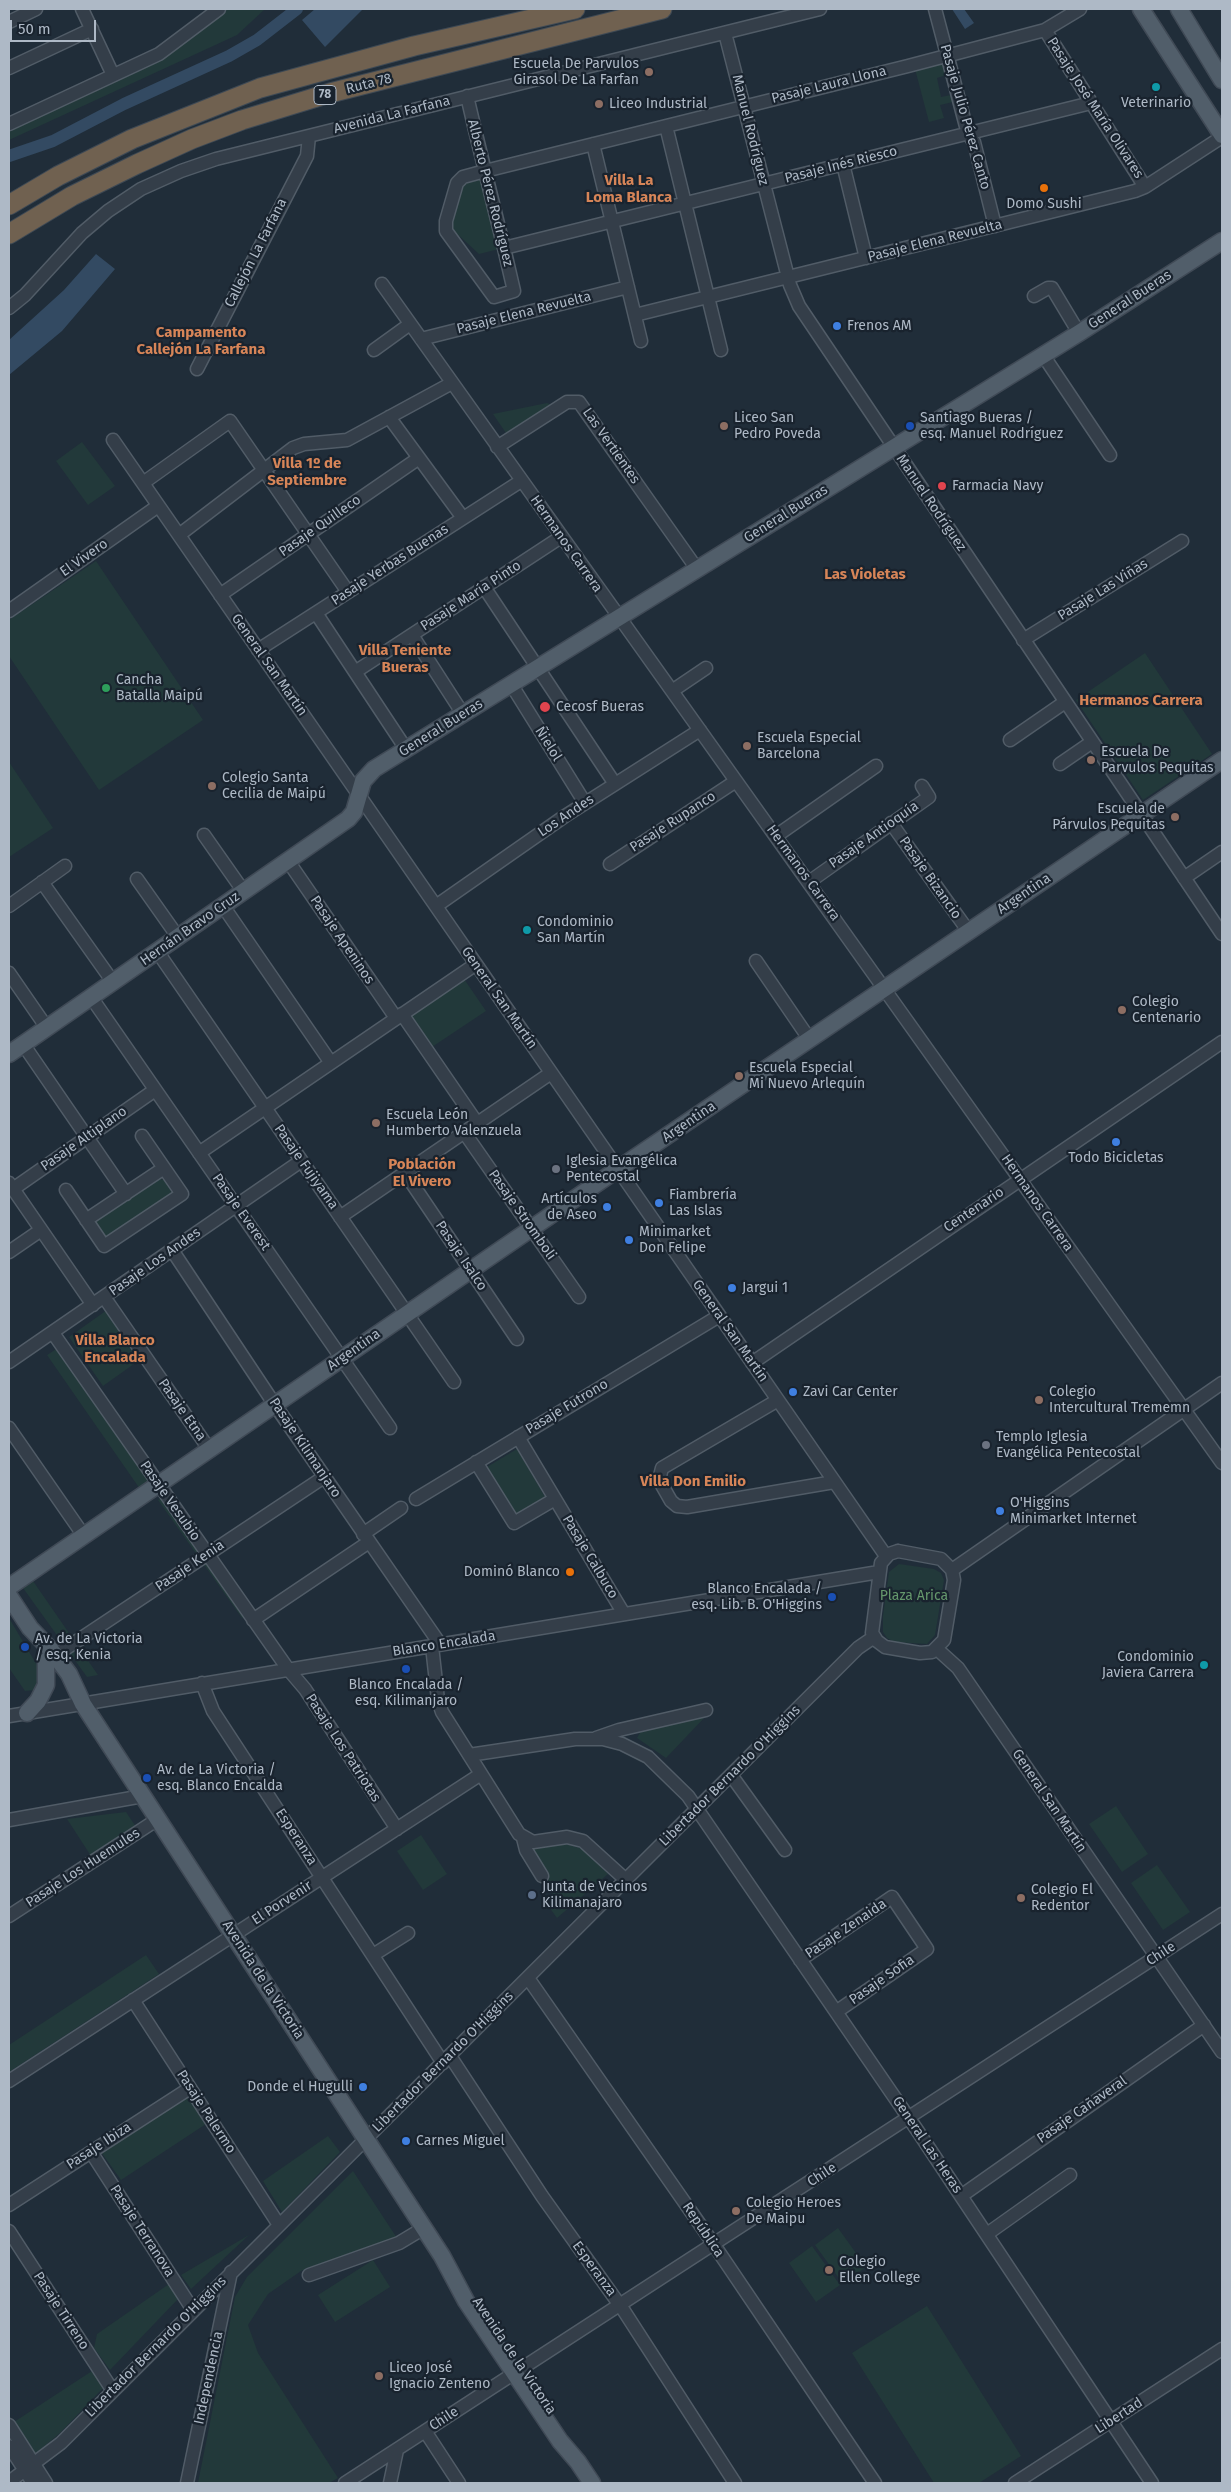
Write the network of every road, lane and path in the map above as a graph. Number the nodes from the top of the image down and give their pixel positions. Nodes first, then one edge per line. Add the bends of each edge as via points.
1 (36, 9) edge
2 (82, 9) edge
3 (576, 9) edge
4 (662, 9) edge
5 (820, 9) edge
6 (935, 9) edge
7 (1080, 9) edge
8 (1141, 9) edge
9 (1180, 9) edge
10 (214, 10) edge
11 (9, 22) edge
12 (92, 29) junction
13 (1045, 30) junction
14 (725, 33) junction
15 (947, 56) junction
16 (9, 68) edge
17 (113, 75) junction
18 (1222, 80) edge
19 (467, 96) junction
20 (1092, 103) junction
21 (744, 106) junction
22 (9, 124) edge
23 (666, 126) junction
24 (968, 134) junction
25 (309, 136) junction
26 (1222, 136) edge
27 (593, 144) junction
28 (844, 164) junction
29 (485, 172) junction
30 (764, 184) junction
31 (1145, 187) junction
32 (685, 204) junction
33 (9, 205) edge
34 (612, 222) junction
35 (995, 226) junction
36 (9, 234) edge
37 (1222, 241) edge
38 (504, 248) junction
39 (866, 258) junction
40 (788, 278) junction
41 (382, 284) dead end
42 (628, 287) junction
43 (514, 291) joint
44 (1034, 296) dead end
45 (708, 298) junction
46 (9, 308) edge
47 (635, 315) junction
48 (410, 324) junction
49 (1079, 332) junction
50 (421, 339) junction
51 (641, 341) dead end
52 (374, 350) dead end
53 (721, 350) dead end
54 (1043, 355) junction
55 (197, 368) dead end
56 (452, 383) junction
57 (389, 417) junction
58 (112, 440) dead end
59 (497, 447) junction
60 (893, 448) junction
61 (1110, 455) dead end
62 (419, 458) junction
63 (264, 470) junction
64 (521, 481) junction
65 (143, 483) junction
66 (158, 506) junction
67 (463, 518) junction
68 (308, 534) junction
69 (179, 535) junction
70 (561, 537) junction
71 (1182, 541) dead end
72 (697, 569) junction
73 (484, 587) junction
74 (348, 592) junction
75 (220, 595) junction
76 (9, 611) edge
77 (316, 613) junction
78 (619, 618) junction
79 (412, 635) junction
80 (1023, 640) junction
81 (258, 650) junction
82 (538, 668) junction
83 (706, 668) dead end
84 (355, 672) junction
85 (511, 684) junction
86 (672, 691) junction
87 (1062, 704) junction
88 (463, 714) junction
89 (700, 730) junction
90 (1010, 740) dead end
91 (1092, 742) junction
92 (406, 750) junction
93 (1222, 760) edge
94 (1060, 764) dead end
95 (876, 766) dead end
96 (736, 781) junction
97 (615, 784) junction
98 (922, 786) dead end
99 (359, 795) junction
100 (585, 803) junction
101 (1141, 815) junction
102 (892, 823) junction
103 (204, 835) dead end
104 (776, 836) junction
105 (1222, 852) edge
106 (288, 861) junction
107 (610, 864) dead end
108 (65, 866) dead end
109 (1184, 878) junction
110 (137, 879) dead end
111 (42, 882) junction
112 (809, 882) junction
113 (244, 892) junction
114 (9, 906) edge
115 (223, 906) junction
116 (436, 906) junction
117 (969, 932) junction
118 (1222, 934) edge
119 (178, 937) junction
120 (157, 951) junction
121 (756, 961) dead end
122 (476, 964) junction
123 (9, 972) edge
124 (113, 982) junction
125 (885, 989) junction
126 (91, 997) junction
127 (399, 1016) junction
128 (47, 1028) junction
129 (810, 1040) junction
130 (1222, 1042) edge
131 (23, 1044) junction
132 (9, 1054) edge
133 (331, 1063) junction
134 (551, 1073) junction
135 (155, 1090) junction
136 (265, 1108) junction
137 (477, 1124) junction
138 (464, 1132) junction
139 (142, 1136) dead end
140 (87, 1137) junction
141 (199, 1153) junction
142 (302, 1161) junction
143 (164, 1168) junction
144 (618, 1169) junction
145 (405, 1173) junction
146 (1020, 1179) junction
147 (11, 1186) edge
148 (66, 1190) dead end
149 (126, 1194) junction
150 (236, 1206) junction
151 (340, 1217) junction
152 (86, 1220) junction
153 (531, 1228) junction
154 (41, 1230) junction
155 (172, 1250) junction
156 (9, 1252) edge
157 (471, 1270) junction
158 (579, 1297) dead end
159 (104, 1298) junction
160 (93, 1305) junction
161 (407, 1314) junction
162 (720, 1316) junction
163 (53, 1332) junction
164 (517, 1338) dead end
165 (342, 1358) junction
166 (9, 1362) edge
167 (752, 1363) junction
168 (454, 1382) dead end
169 (1222, 1383) edge
170 (778, 1400) junction
171 (275, 1405) junction
172 (1183, 1410) junction
173 (9, 1428) edge
174 (390, 1428) dead end
175 (518, 1436) junction
176 (210, 1449) junction
177 (476, 1462) junction
178 (1222, 1463) edge
179 (324, 1477) junction
180 (834, 1482) junction
181 (158, 1485) junction
182 (416, 1499) dead end
183 (555, 1500) junction
184 (401, 1508) dead end
185 (84, 1536) junction
186 (366, 1538) junction
187 (208, 1555) junction
188 (886, 1556) junction
189 (952, 1570) junction
190 (879, 1572) junction
191 (9, 1587) edge
192 (9, 1596) edge
193 (624, 1614) junction
194 (253, 1620) junction
195 (874, 1637) junction
196 (436, 1645) junction
197 (937, 1649) junction
198 (51, 1658) junction
199 (288, 1669) junction
200 (202, 1683) junction
201 (83, 1704) junction
202 (706, 1710) dead end
203 (28, 1713) junction
204 (9, 1716) edge
205 (594, 1738) junction
206 (469, 1755) junction
207 (481, 1774) junction
208 (731, 1775) junction
209 (143, 1796) junction
210 (696, 1810) junction
211 (158, 1819) junction
212 (9, 1820) edge
213 (396, 1829) junction
214 (523, 1838) junction
215 (785, 1850) dead end
216 (542, 1876) dead end
217 (322, 1877) junction
218 (626, 1880) junction
219 (892, 1897) joint
220 (1222, 1914) edge
221 (9, 1916) edge
222 (408, 1933) dead end
223 (234, 1935) junction
224 (373, 1955) junction
225 (1156, 1957) junction
226 (800, 1960) junction
227 (528, 1978) junction
228 (133, 2000) junction
229 (836, 2012) junction
230 (1204, 2025) junction
231 (1222, 2052) edge
232 (447, 2059) junction
233 (9, 2081) edge
234 (190, 2088) junction
235 (909, 2119) junction
236 (366, 2139) junction
237 (91, 2152) junction
238 (1070, 2175) dead end
239 (961, 2196) junction
240 (9, 2205) edge
241 (278, 2225) junction
242 (424, 2228) junction
243 (9, 2231) edge
244 (987, 2234) junction
245 (713, 2244) junction
246 (231, 2272) junction
247 (309, 2276) dead end
248 (620, 2304) junction
249 (193, 2310) junction
250 (1222, 2349) edge
251 (518, 2370) junction
252 (113, 2391) junction
253 (1110, 2422) junction
254 (9, 2425) edge
255 (425, 2431) junction
256 (9, 2446) edge
257 (397, 2450) junction
258 (29, 2467) junction
259 (9, 2482) edge
260 (33, 2483) edge
261 (46, 2483) edge
262 (186, 2483) edge
263 (345, 2483) edge
264 (390, 2483) edge
265 (459, 2483) edge
266 (592, 2483) edge
267 (735, 2483) edge
268 (875, 2483) edge
269 (1015, 2483) edge
270 (1152, 2483) edge

1 - 11 street
2 - 12 street
3 - 33 highway, Ruta 78 / 78 via 414,46 260,88 132,139
4 - 36 highway, Ruta 78 / 78 via 250,117 137,164 72,196
5 - 14 street, Avenida La Farfana
6 - 15 street, Pasaje Julio Pérez Canto
7 - 13 street, Pasaje Laura Llona
8 - 26 main road
9 - 18 main road
10 - 17 street via 164,51
12 - 16 street
12 - 17 street
13 - 15 street, Pasaje Laura Llona
13 - 20 street, Pasaje José María Olivares
14 - 19 street, Avenida La Farfana
14 - 21 street, Manuel Rodríguez
15 - 21 street, Pasaje Laura Llona
15 - 24 street, Pasaje Julio Pérez Canto
17 - 22 street
19 - 25 street, Avenida La Farfana
19 - 29 street, Alberto Pérez Rodríguez
20 - 24 street, Pasaje Inés Riesco
20 - 31 street, Pasaje José María Olivares
21 - 23 street, Pasaje Laura Llona
21 - 30 street, Manuel Rodríguez
23 - 27 street, Pasaje Laura Llona
23 - 32 street
24 - 28 street, Pasaje Inés Riesco
24 - 35 street, Pasaje Julio Pérez Canto via 974,142
25 - 46 street, Avenida La Farfana via 199,165 141,189 95,222
25 - 55 street, Callejón La Farfana via 306,156
26 - 31 street, Pasaje Elena Revuelta
27 - 29 street, Pasaje Laura Llona
27 - 34 street
28 - 30 street, Pasaje Inés Riesco
28 - 39 street
29 - 38 street, Alberto Pérez Rodríguez
29 - 43 street, Pasaje Laura Llona via 459,179 445,228 494,297
30 - 32 street, Pasaje Inés Riesco
30 - 40 street, Manuel Rodríguez
31 - 35 street, Pasaje Elena Revuelta
32 - 34 street, Pasaje Inés Riesco
32 - 45 street
34 - 38 street, Pasaje Inés Riesco
34 - 42 street
35 - 39 street, Pasaje Elena Revuelta
37 - 49 main road, General Bueras
38 - 43 street, Alberto Pérez Rodríguez
39 - 40 street, Pasaje Elena Revuelta
40 - 45 street, Pasaje Elena Revuelta
40 - 60 street, Manuel Rodríguez via 799,306
41 - 48 street, Hermanos Carrera
42 - 47 street
42 - 50 street, Pasaje Elena Revuelta
44 - 49 street via 1052,288
45 - 47 street, Pasaje Elena Revuelta
45 - 53 street
47 - 51 street
48 - 50 street, Hermanos Carrera
48 - 52 street
49 - 54 main road, General Bueras
50 - 56 street, Hermanos Carrera
54 - 60 main road, General Bueras
54 - 61 street
56 - 57 street
56 - 59 street, Hermanos Carrera
57 - 62 street
57 - 63 street via 347,440 298,446
58 - 65 street, General San Martín
59 - 64 street, Hermanos Carrera
59 - 72 street, Las Vertientes via 567,402 579,402
60 - 72 main road, General Bueras
60 - 80 street, Manuel Rodríguez
62 - 67 street
62 - 68 street, Pasaje Quilleco
63 - 65 street via 230,421
63 - 68 street
63 - 69 street
64 - 67 street, Pasaje Yerbas Buenas
64 - 70 street, Hermanos Carrera
65 - 66 street, General San Martín
66 - 69 street, General San Martín
66 - 76 street, El Vivero
67 - 74 street, Pasaje Yerbas Buenas
68 - 74 street
68 - 75 street, Pasaje Quilleco
69 - 75 street, General San Martín
70 - 73 street, Pasaje María Pinto
70 - 78 street, Hermanos Carrera
71 - 80 street, Pasaje Las Viñas
72 - 78 main road, General Bueras
73 - 79 street, Pasaje María Pinto
73 - 82 street
74 - 77 street, Pasaje Yerbas Buenas
75 - 81 street, General San Martín
77 - 81 street, Pasaje Yerbas Buenas
77 - 84 street
78 - 82 main road, General Bueras
78 - 86 street, Hermanos Carrera
79 - 84 street, Pasaje María Pinto
79 - 88 street
80 - 87 street, Manuel Rodríguez
81 - 99 street, General San Martín
82 - 85 main road, General Bueras
82 - 97 street
83 - 86 street
84 - 92 street
85 - 88 main road, General Bueras
85 - 100 street, Ñielol
86 - 89 street, Hermanos Carrera
87 - 90 street
87 - 91 street, Manuel Rodríguez
88 - 92 main road, General Bueras
89 - 96 street, Hermanos Carrera
89 - 97 street, Los Andes
91 - 94 street
91 - 101 street, Manuel Rodríguez
92 - 99 main road, General Bueras via 369,773
93 - 101 main road, Argentina
95 - 104 street
96 - 104 street, Hermanos Carrera
96 - 107 street, Pasaje Rupanco
97 - 100 street, Los Andes
98 - 102 street, Pasaje Antioquía via 929,796
99 - 106 main road, Hernán Bravo Cruz via 354,812 348,819
99 - 116 street, General San Martín
100 - 116 street, Los Andes
101 - 109 street, Manuel Rodríguez
101 - 117 main road, Argentina
102 - 112 street, Pasaje Antioquía
102 - 117 street, Pasaje Bizancio
103 - 113 street
104 - 112 street, Hermanos Carrera
105 - 109 street
106 - 113 main road, Hernán Bravo Cruz
106 - 127 street, Pasaje Apeninos
108 - 111 street
109 - 118 street, Manuel Rodríguez
110 - 119 street
111 - 114 street
111 - 124 street
112 - 125 street, Hermanos Carrera
113 - 115 main road, Hernán Bravo Cruz
115 - 119 main road, Hernán Bravo Cruz
115 - 133 street
116 - 122 street, General San Martín
117 - 125 main road, Argentina
119 - 120 main road, Hernán Bravo Cruz
120 - 124 main road, Hernán Bravo Cruz
120 - 136 street, Pasaje Fujiyama
121 - 129 street
122 - 127 street
122 - 134 street, General San Martín
123 - 128 street
124 - 126 main road, Hernán Bravo Cruz
125 - 129 main road, Argentina
125 - 146 street, Hermanos Carrera
126 - 128 main road, Hernán Bravo Cruz
126 - 135 street, Pasaje Everest
127 - 133 street
127 - 137 street, Pasaje Apeninos
128 - 131 main road, Hernán Bravo Cruz
129 - 144 main road, Argentina
130 - 146 street, Centenario
131 - 132 main road, Hernán Bravo Cruz
131 - 140 street
133 - 136 street
134 - 137 street
134 - 144 street, General San Martín
135 - 140 street, Pasaje Altiplano
135 - 141 street, Pasaje Everest
136 - 141 street
136 - 142 street, Pasaje Fujiyama
137 - 138 street
138 - 145 street
138 - 153 street, Pasaje Stromboli
139 - 143 street
140 - 147 street, Pasaje Altiplano
140 - 149 street
141 - 150 street, Pasaje Everest
142 - 150 street, Pasaje Los Andes
142 - 151 street, Pasaje Fujiyama
143 - 149 street
143 - 152 street via 182,1194 104,1246
144 - 153 main road, Argentina
144 - 162 street, General San Martín
145 - 151 street
145 - 157 street, Pasaje Isalco
146 - 167 street, Centenario
146 - 172 street, Hermanos Carrera
147 - 154 street
148 - 152 street
149 - 152 street
150 - 155 street, Pasaje Los Andes
150 - 165 street, Pasaje Everest
151 - 161 street, Pasaje Fujiyama
153 - 157 main road, Argentina
153 - 158 street, Pasaje Stromboli
154 - 156 street
154 - 160 street
155 - 159 street, Pasaje Los Andes
155 - 171 street, Pasaje Kilimanjaro
157 - 161 main road, Argentina
157 - 164 street, Pasaje Isalco
159 - 160 street, Pasaje Los Andes
159 - 176 street, Pasaje Etna
160 - 163 street, Pasaje Los Andes
161 - 165 main road, Argentina
161 - 168 street, Pasaje Fujiyama
162 - 167 street, General San Martín
162 - 175 street, Pasaje Futrono
163 - 166 street, Pasaje Los Andes
163 - 181 street, Pasaje Vesubio
165 - 171 main road, Argentina
165 - 174 street, Pasaje Everest
167 - 170 street, General San Martín
169 - 172 street
170 - 180 street, General San Martín
170 - 180 street via 665,1466 660,1471 659,1480 671,1500 680,1507
171 - 176 main road, Argentina
171 - 179 street, Pasaje Kilimanjaro
172 - 178 street, Hermanos Carrera
172 - 189 street
173 - 185 street
175 - 177 street, Pasaje Futrono
175 - 183 street, Pasaje Calbuco
176 - 181 main road, Argentina
177 - 182 street, Pasaje Futrono
177 - 183 street, Pasaje Calbuco via 514,1523
179 - 186 street, Pasaje Kilimanjaro
179 - 187 street, Pasaje Kenia
180 - 188 street, General San Martín
181 - 185 main road, Argentina
181 - 187 street, Pasaje Vesubio
183 - 193 street, Pasaje Calbuco
184 - 186 street
185 - 191 main road, Argentina
186 - 194 street
186 - 196 street, Pasaje Kilimanjaro
187 - 194 street, Pasaje Vesubio
187 - 198 street, Pasaje Kenia
188 - 189 street via 898,1551 940,1559
188 - 190 street
189 - 197 street via 954,1580 945,1634
190 - 193 street, Blanco Encalada
190 - 195 street via 872,1625
192 - 198 main road, Avenida de la Victoria
193 - 196 street, Blanco Encalada
194 - 199 street, Pasaje Vesubio
195 - 197 street via 885,1647 920,1653
195 - 208 street, Libertador Bernardo O'Higgins via 858,1648
196 - 199 street, Blanco Encalada
196 - 206 street, Pasaje Kilimanjaro via 440,1706
197 - 225 street, General San Martín via 958,1668
198 - 201 main road, Avenida de la Victoria via 66,1688
198 - 203 main road via 44,1691
199 - 200 street, Blanco Encalada
199 - 213 street, Pasaje Los Patriotas via 305,1689
200 - 201 street, Blanco Encalada
200 - 217 street, Esperanza via 214,1710
201 - 203 street, Blanco Encalada
201 - 209 main road, Avenida de la Victoria
202 - 205 street
203 - 204 street, Blanco Encalada
205 - 206 street
205 - 210 street via 622,1744 648,1757 688,1796
206 - 207 street, Pasaje Kilimanjaro
207 - 213 street, El Porvenir
207 - 214 street, Pasaje Kilimanjaro
208 - 210 street, Libertador Bernardo O'Higgins
208 - 215 street
209 - 211 main road, Avenida de la Victoria
209 - 212 street
210 - 218 street, Libertador Bernardo O'Higgins
210 - 226 street, General Las Heras
211 - 221 street, Pasaje Los Huemules
211 - 223 main road, Avenida de la Victoria
213 - 217 street, El Porvenir
214 - 216 street, Pasaje Kilimanjaro via 526,1850
214 - 218 street via 538,1842 567,1837 583,1841
217 - 223 street, El Porvenir
217 - 224 street, Esperanza
218 - 227 street, Libertador Bernardo O'Higgins
219 - 226 street, Pasaje Zenaida
219 - 229 street, Pasaje Sofia via 927,1949
220 - 225 street, Chile
222 - 224 street
223 - 228 street, El Porvenir
223 - 236 main road, Avenida de la Victoria
224 - 232 street, Esperanza
225 - 230 street, General San Martín
225 - 235 street, Chile
226 - 229 street, General Las Heras
227 - 232 street, Libertador Bernardo O'Higgins
227 - 245 street, República
228 - 233 street, El Porvenir
228 - 234 street, Pasaje Palermo
229 - 235 street, General Las Heras
230 - 231 street, General San Martín
230 - 239 street, Pasaje Cañaveral
232 - 236 street, Libertador Bernardo O'Higgins
232 - 248 street, Esperanza
234 - 237 street, Pasaje Ibiza
234 - 241 street, Pasaje Palermo
235 - 239 street, General Las Heras
235 - 245 street, Chile
236 - 241 street, Libertador Bernardo O'Higgins
236 - 242 main road, Avenida de la Victoria
237 - 240 street, Pasaje Ibiza
237 - 249 street, Pasaje Terranova
238 - 244 street
239 - 244 street, General Las Heras
241 - 246 street, Libertador Bernardo O'Higgins
242 - 247 street via 399,2243
242 - 251 main road, Avenida de la Victoria via 466,2301
243 - 252 street, Pasaje Tirreno
244 - 253 street, General Las Heras
245 - 248 street, Chile
245 - 268 street, República
246 - 249 street, Libertador Bernardo O'Higgins
246 - 262 street, Independencia
248 - 251 street, Chile
248 - 267 street, Esperanza
249 - 252 street, Libertador Bernardo O'Higgins
250 - 253 street, Libertad
251 - 255 street, Chile
251 - 266 main road, Avenida de la Victoria via 560,2441
252 - 258 street, Libertador Bernardo O'Higgins via 61,2443
253 - 269 street, Libertad
253 - 270 street, General Las Heras
254 - 258 street
255 - 257 street, Chile
255 - 265 street
256 - 258 street
257 - 263 street, Chile
257 - 264 street
258 - 259 street, Libertador Bernardo O'Higgins
258 - 260 street
258 - 261 street

